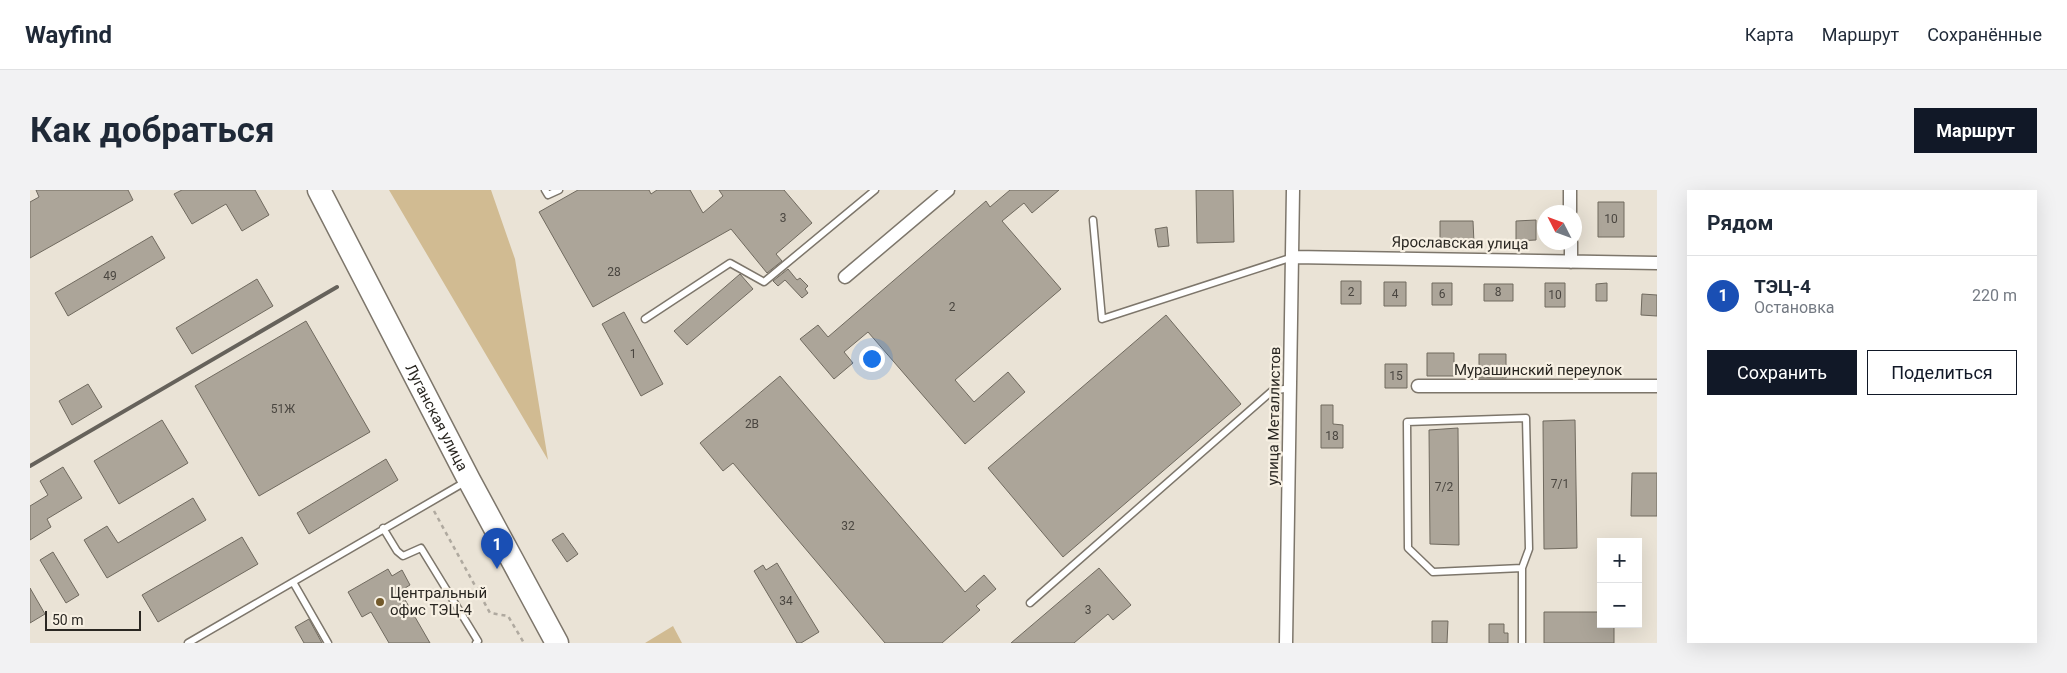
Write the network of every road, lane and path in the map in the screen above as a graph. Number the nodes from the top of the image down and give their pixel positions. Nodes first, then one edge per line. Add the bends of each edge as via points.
1 (319, 190) edge
2 (545, 190) edge
3 (559, 190) edge
4 (875, 190) edge
5 (948, 190) edge
6 (1293, 190) edge
7 (1570, 190) edge
8 (1570, 205) edge
9 (1093, 220) dead end
10 (1571, 250) edge
11 (1292, 257) junction
12 (1571, 262) junction
13 (1657, 263) edge
14 (845, 278) dead end
15 (645, 319) dead end
16 (1418, 386) dead end
17 (1657, 386) edge
18 (1290, 388) junction
19 (469, 480) junction
20 (433, 509) dead end
21 (383, 528) junction
22 (1522, 568) junction
23 (293, 582) junction
24 (1030, 603) dead end
25 (188, 643) edge
26 (328, 643) edge
27 (476, 643) edge
28 (524, 643) edge
29 (557, 643) edge
30 (1286, 643) edge
31 (1522, 643) edge

1 - 19 highway, Луганская улица
2 - 3 lane via 548,196
4 - 15 lane via 764,282 730,263
5 - 14 street
6 - 11 street, улица Металлистов
7 - 8 street
9 - 11 lane via 1102,319
10 - 12 street
11 - 12 street, Ярославская улица
11 - 18 street, улица Металлистов
12 - 13 street, Ярославская улица
16 - 17 street, Мурашинский переулок
18 - 24 lane via 1272,391
18 - 30 street, улица Металлистов
19 - 21 lane
19 - 29 highway, Луганская улица
20 - 28 path via 490,613 508,616
21 - 23 lane
21 - 27 lane via 403,556 421,548 478,641
22 - 22 lane via 1529,549 1526,418 1406,422 1408,548 1433,572
22 - 31 lane
23 - 25 lane
23 - 26 lane

